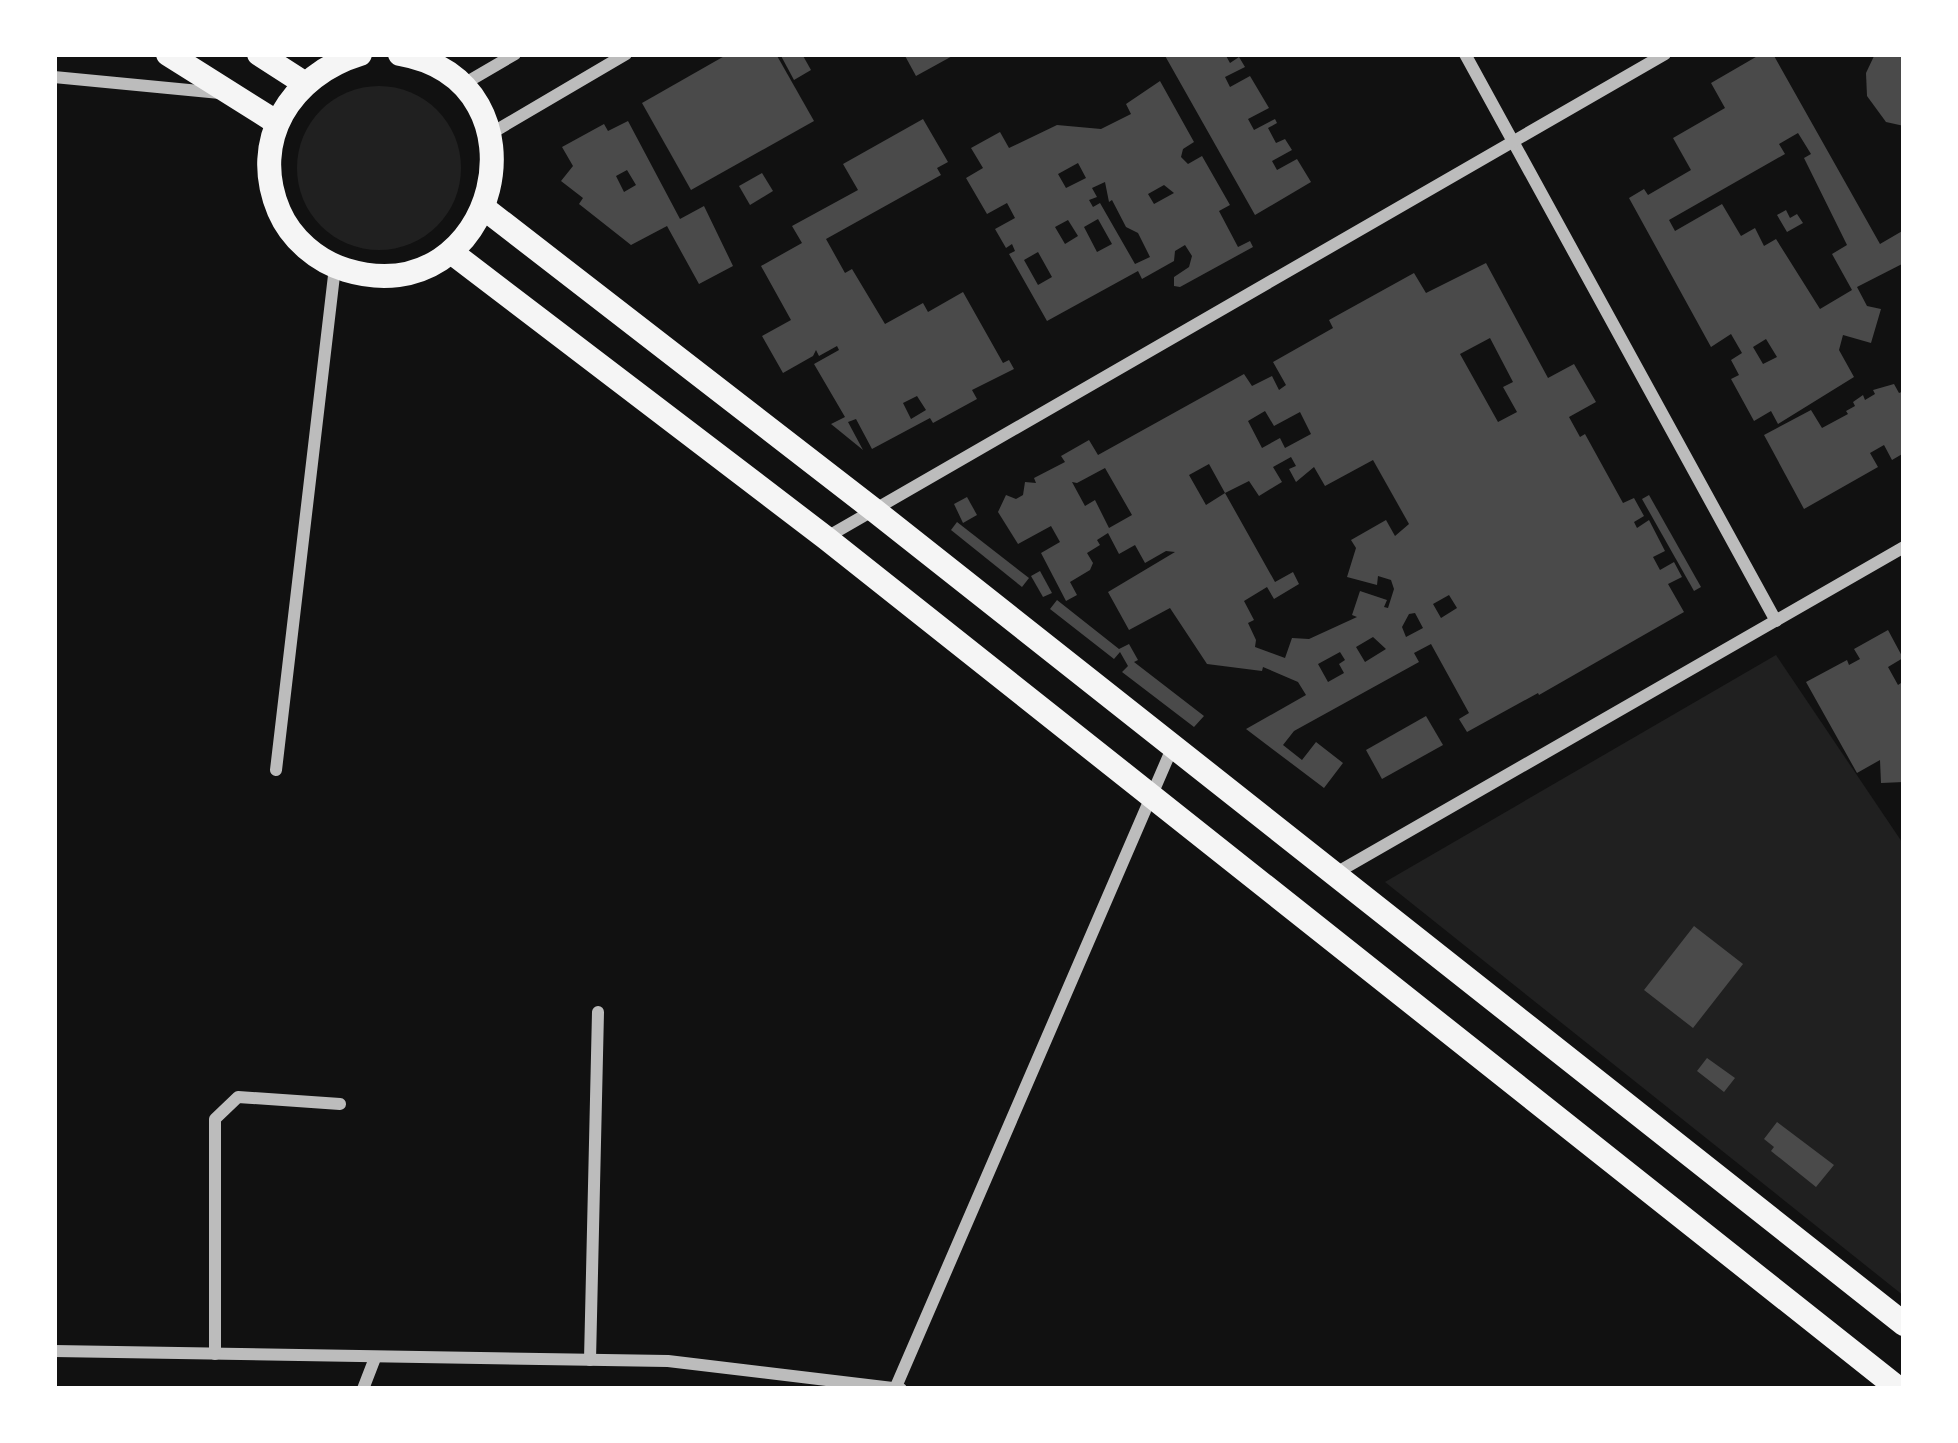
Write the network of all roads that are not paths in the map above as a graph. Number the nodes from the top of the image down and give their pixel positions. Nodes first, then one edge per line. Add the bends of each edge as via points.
1 (168, 54) edge
2 (259, 54) edge
3 (360, 54) edge
4 (400, 54) edge
5 (515, 54) edge
6 (626, 54) edge
7 (1465, 54) edge
8 (1665, 54) edge
9 (332, 58) edge
10 (54, 76) edge
11 (304, 83) junction
12 (462, 85) junction
13 (237, 95) junction
14 (276, 122) junction
15 (490, 134) junction
16 (1513, 140) junction
17 (485, 209) junction
18 (451, 252) junction
19 (335, 267) junction
20 (874, 510) junction
21 (826, 538) junction
22 (1904, 547) edge
23 (1776, 620) junction
24 (1173, 746) junction
25 (276, 770) dead end
26 (1151, 795) junction
27 (1335, 874) junction
28 (598, 1012) dead end
29 (340, 1104) dead end
30 (1904, 1324) edge
31 (54, 1351) edge
32 (215, 1354) junction
33 (375, 1358) junction
34 (590, 1360) junction
35 (897, 1388) edge
36 (364, 1389) edge
37 (1899, 1389) edge

1 - 13 main road
2 - 11 main road
3 - 9 main road
4 - 12 main road
5 - 12 street
6 - 15 street
7 - 16 street
8 - 16 street
9 - 11 main road
10 - 13 street
11 - 14 main road
12 - 15 main road
13 - 14 main road
14 - 19 main road via 268,171 277,206 296,238
15 - 17 main road
16 - 20 street
16 - 23 street
17 - 18 main road
17 - 20 main road
18 - 19 main road via 407,274
18 - 21 main road
19 - 25 street
20 - 21 street
20 - 24 main road
21 - 26 main road
22 - 23 street
23 - 27 street
24 - 26 street
24 - 27 main road
26 - 35 street
26 - 37 main road
27 - 30 main road
28 - 34 street
29 - 32 street via 238,1097 215,1119
31 - 32 street
32 - 33 street
33 - 34 street
33 - 36 street
34 - 35 street via 668,1360

